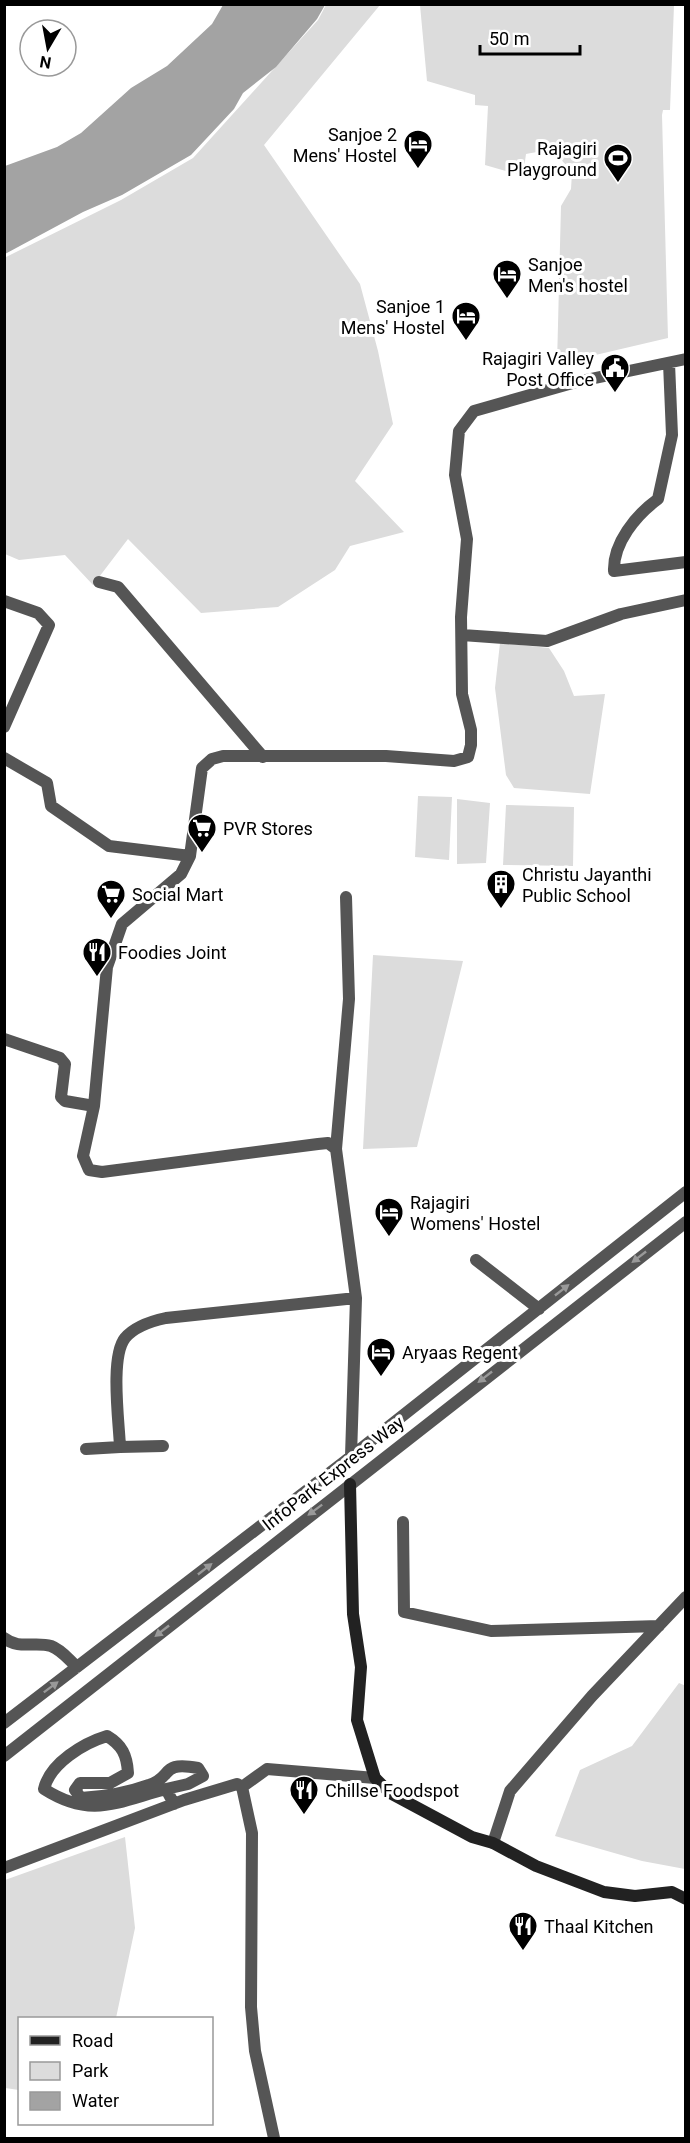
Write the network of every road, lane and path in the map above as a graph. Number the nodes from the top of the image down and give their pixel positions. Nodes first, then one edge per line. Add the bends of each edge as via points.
1 (686, 359) edge
2 (669, 363) junction
3 (686, 562) edge
4 (99, 582) dead end
5 (686, 600) edge
6 (4, 601) edge
7 (462, 635) junction
8 (4, 727) edge
9 (263, 757) junction
10 (4, 758) edge
11 (190, 856) junction
12 (346, 897) dead end
13 (4, 1039) edge
14 (93, 1107) junction
15 (336, 1149) junction
16 (686, 1192) edge
17 (686, 1222) edge
18 (476, 1260) dead end
19 (356, 1298) junction
20 (538, 1309) junction
21 (164, 1446) dead end
22 (120, 1447) junction
23 (86, 1449) dead end
24 (351, 1456) junction
25 (350, 1484) junction
26 (403, 1522) dead end
27 (686, 1597) edge
28 (659, 1626) junction
29 (4, 1638) edge
30 (77, 1667) junction
31 (4, 1723) edge
32 (4, 1756) edge
33 (375, 1778) junction
34 (242, 1787) junction
35 (166, 1789) junction
36 (174, 1804) junction
37 (493, 1843) junction
38 (4, 1868) edge
39 (686, 1899) edge
40 (274, 2139) edge

1 - 2 street
2 - 3 street via 672,435 658,499 640,511 614,555 614,571
2 - 7 street via 576,382 474,411 459,431 455,475 467,539
4 - 9 street via 118,587
5 - 7 street via 621,614 548,641
6 - 8 street via 38,614 49,625
7 - 9 street via 462,694 471,730 468,757 454,761 386,756
9 - 11 street via 223,756 205,765
10 - 11 street via 46,783 51,806 109,846
11 - 14 street via 182,874 122,924 107,967
12 - 15 street via 349,999
13 - 14 street via 60,1058 65,1064 61,1097
14 - 15 street via 83,1156 89,1170 102,1172 328,1143
15 - 19 street
20 -> 16 street, InfoPark Express Way
17 -> 25 street, InfoPark Express Way
18 - 20 street
19 - 22 street via 166,1318 131,1332 119,1348 117,1364
19 - 24 street
20 - 24 street, InfoPark Express Way
21 - 22 street
22 - 23 street
30 -> 24 street, InfoPark Express Way
25 -> 32 street, InfoPark Express Way
25 - 33 street via 353,1614 361,1667 357,1720
26 - 28 street via 404,1612 491,1631
27 - 28 street
28 - 37 street via 510,1791
29 - 30 street via 21,1645 49,1645
31 -> 30 street, InfoPark Express Way
33 - 34 street via 267,1769
33 - 37 street via 390,1793 472,1837
34 - 36 street via 237,1784
34 - 40 street via 252,1833 250,2007
35 - 35 street via 94,1807 80,1806 44,1789 46,1779 86,1742 107,1736 120,1744 128,1761 128,1773 110,1783 80,1783 75,1790 81,1798 106,1797 152,1785 170,1767 198,1768 202,1776
35 - 36 street
36 - 38 street
37 - 39 street via 536,1866 604,1892 634,1896 672,1892

